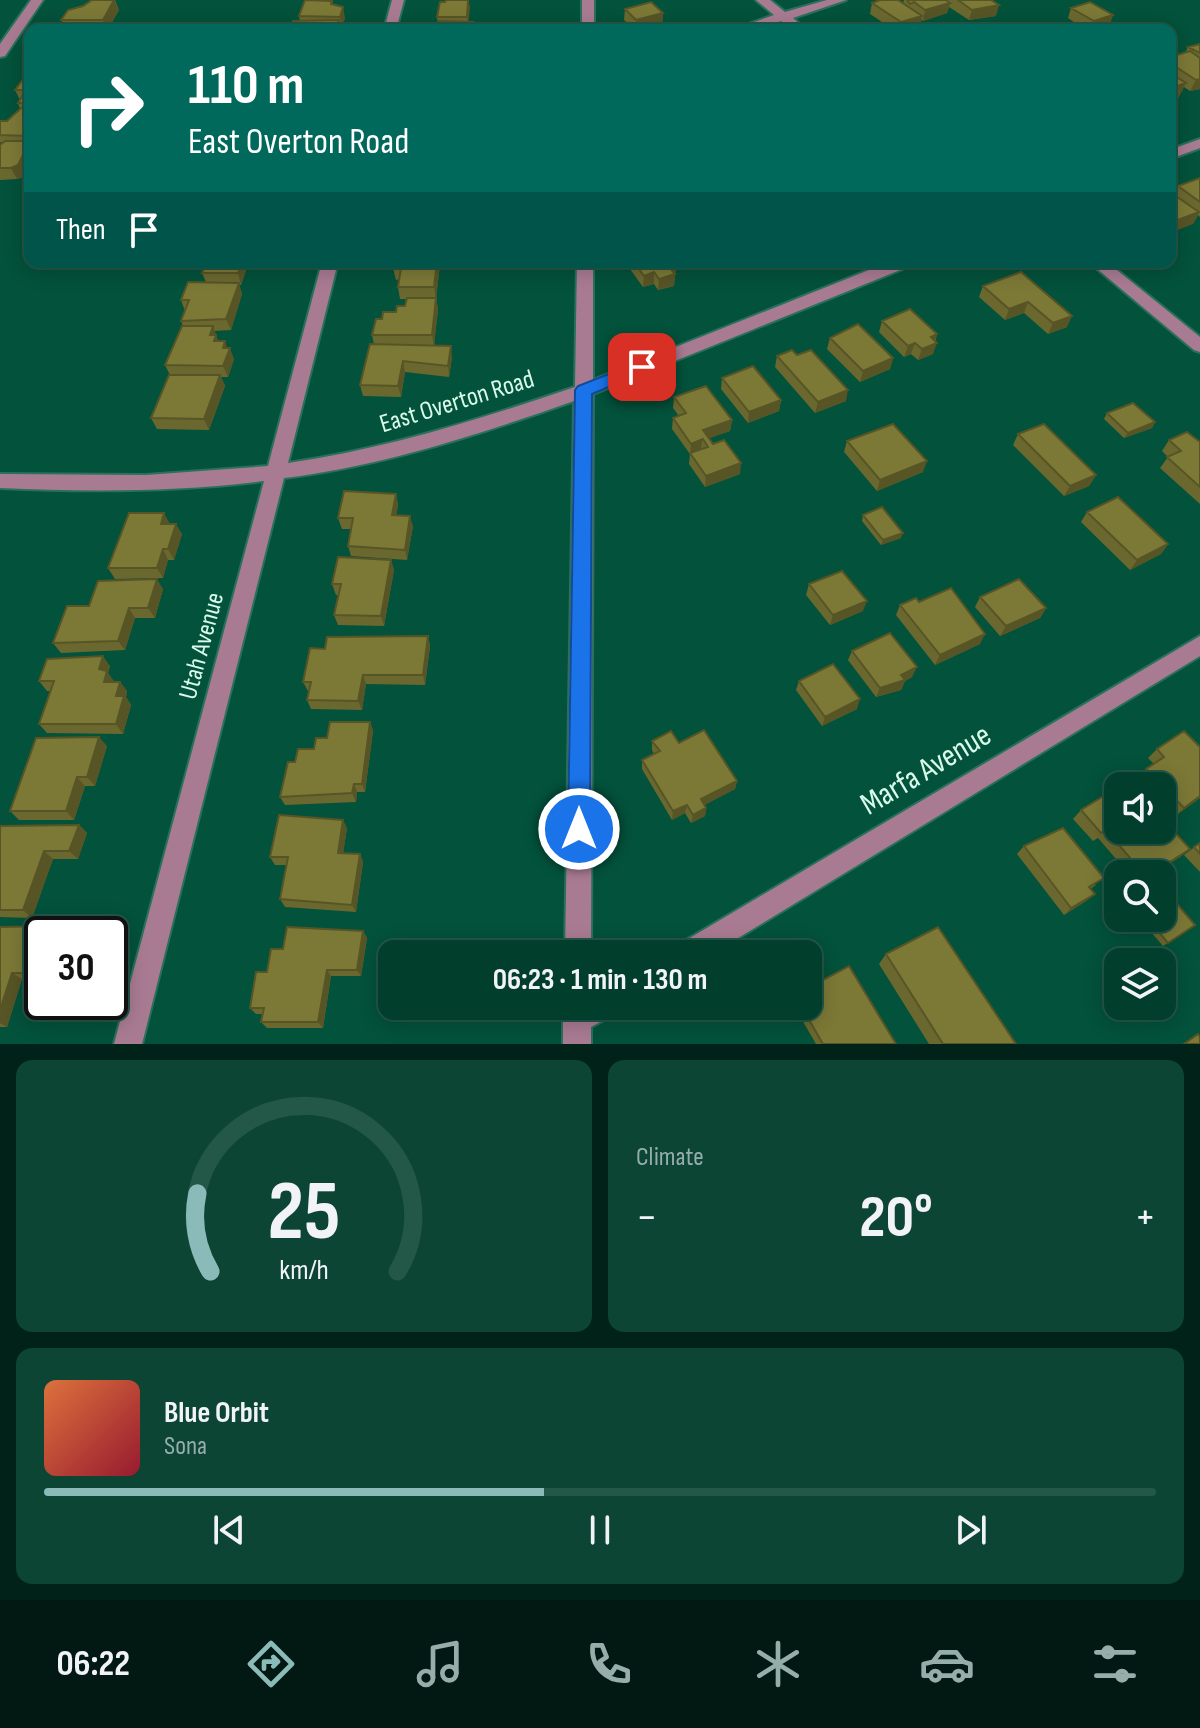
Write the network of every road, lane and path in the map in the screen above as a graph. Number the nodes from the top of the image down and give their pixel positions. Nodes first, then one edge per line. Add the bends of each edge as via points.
1 (37, 0) edge
2 (398, 0) edge
3 (588, 0) edge
4 (762, 0) edge
5 (840, 0) edge
6 (784, 17) junction
7 (392, 24) edge
8 (588, 24) edge
9 (759, 24) edge
10 (793, 24) edge
11 (0, 53) edge
12 (1200, 143) edge
13 (1176, 153) edge
14 (328, 268) edge
15 (585, 268) edge
16 (889, 268) edge
17 (1104, 268) edge
18 (1200, 346) edge
19 (583, 390) junction
20 (276, 472) junction
21 (0, 481) edge
22 (1200, 645) edge
23 (578, 940) edge
24 (710, 940) edge
25 (128, 1044) edge

1 - 11 street
2 - 7 street
3 - 8 street
4 - 6 street
5 - 6 street
6 - 9 street
6 - 10 street
12 - 13 street
14 - 20 street, Utah Avenue
15 - 19 street
16 - 19 street, East Overton Road
17 - 18 street
19 - 20 street, East Overton Road via 385,452
19 - 23 street
20 - 21 street, East Overton Road via 146,483
20 - 25 street, Utah Avenue
22 - 24 street, Marfa Avenue

